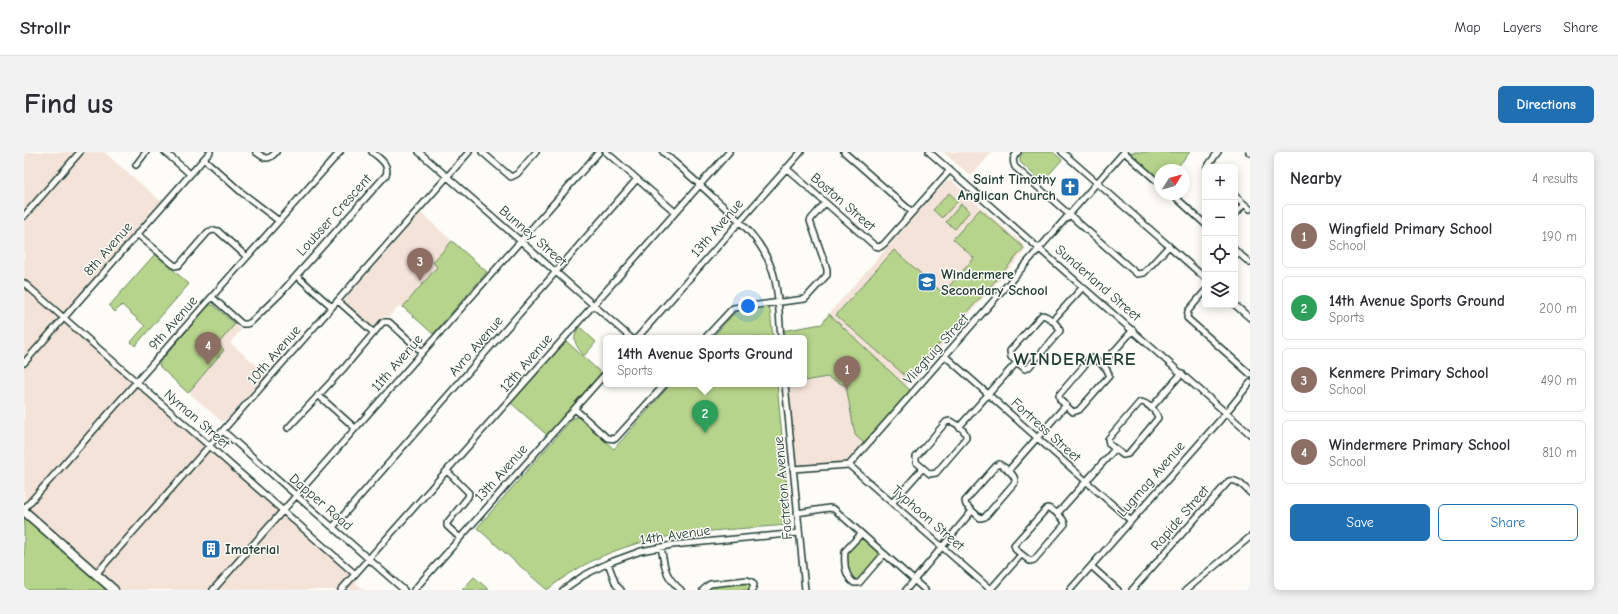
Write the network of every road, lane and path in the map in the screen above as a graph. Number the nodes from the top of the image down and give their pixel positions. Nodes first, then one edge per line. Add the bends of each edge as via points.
1 (80, 152) edge
2 (146, 152) edge
3 (165, 152) edge
4 (210, 152) edge
5 (256, 152) edge
6 (276, 152) edge
7 (340, 152) edge
8 (372, 152) edge
9 (419, 152) edge
10 (469, 152) edge
11 (482, 152) edge
12 (536, 152) edge
13 (599, 152) edge
14 (606, 152) edge
15 (663, 152) edge
16 (729, 152) edge
17 (801, 152) edge
18 (844, 152) edge
19 (929, 152) edge
20 (1018, 152) edge
21 (1062, 152) edge
22 (1124, 152) edge
23 (1218, 152) edge
24 (204, 159) junction
25 (1209, 164) edge
26 (136, 165) dead end
27 (786, 168) junction
28 (950, 170) junction
29 (190, 174) junction
30 (448, 177) junction
31 (1154, 179) edge
32 (637, 180) junction
33 (1097, 182) junction
34 (700, 185) junction
35 (1238, 199) edge
36 (1179, 200) edge
37 (825, 202) junction
38 (1244, 204) junction
39 (1250, 209) edge
40 (1238, 211) edge
41 (675, 212) junction
42 (912, 212) junction
43 (1068, 214) junction
44 (24, 216) edge
45 (740, 220) junction
46 (279, 221) junction
47 (1202, 221) edge
48 (137, 234) junction
49 (520, 241) junction
50 (1168, 246) junction
51 (1039, 248) junction
52 (1238, 253) edge
53 (247, 257) junction
54 (1250, 263) edge
55 (556, 272) junction
56 (1202, 275) edge
57 (297, 276) junction
58 (24, 282) edge
59 (1083, 287) junction
60 (1202, 294) edge
61 (212, 297) junction
62 (338, 301) junction
63 (778, 302) junction
64 (593, 305) junction
65 (332, 307) junction
66 (1238, 308) edge
67 (64, 318) junction
68 (1250, 318) edge
69 (1052, 321) junction
70 (1133, 330) junction
71 (374, 333) junction
72 (628, 335) edge
73 (639, 335) edge
74 (708, 335) edge
75 (781, 335) edge
76 (422, 352) junction
77 (945, 356) junction
78 (1016, 362) junction
79 (24, 363) edge
80 (1102, 365) junction
81 (1182, 374) junction
82 (1250, 374) edge
83 (603, 376) edge
84 (136, 382) junction
85 (1250, 383) edge
86 (662, 387) edge
87 (786, 387) edge
88 (988, 394) junction
89 (318, 395) junction
90 (1066, 405) junction
91 (1151, 408) junction
92 (575, 409) junction
93 (1226, 412) junction
94 (959, 427) junction
95 (288, 428) dead end
96 (355, 428) junction
97 (223, 431) junction
98 (1250, 434) edge
99 (1037, 438) junction
100 (209, 446) junction
101 (1115, 449) junction
102 (849, 465) junction
103 (923, 468) junction
104 (793, 469) junction
105 (447, 471) junction
106 (1008, 471) junction
107 (1086, 482) junction
108 (1250, 492) edge
109 (296, 495) junction
110 (892, 503) junction
111 (24, 510) edge
112 (283, 510) junction
113 (972, 511) junction
114 (797, 512) junction
115 (1057, 514) junction
116 (1131, 521) junction
117 (333, 527) junction
118 (799, 533) junction
119 (861, 534) junction
120 (1250, 537) edge
121 (460, 538) junction
122 (661, 547) junction
123 (943, 548) junction
124 (884, 554) junction
125 (1021, 555) junction
126 (369, 559) junction
127 (608, 563) junction
128 (1091, 566) junction
129 (96, 574) junction
130 (355, 574) junction
131 (914, 581) junction
132 (114, 590) edge
133 (213, 590) edge
134 (341, 590) edge
135 (404, 590) edge
136 (414, 590) edge
137 (563, 590) edge
138 (621, 590) edge
139 (680, 590) edge
140 (703, 590) edge
141 (752, 590) edge
142 (805, 590) edge
143 (906, 590) edge
144 (925, 590) edge
145 (991, 590) edge
146 (1070, 590) edge
147 (1118, 590) edge
148 (1132, 590) edge
149 (1186, 590) edge

1 - 44 street
2 - 26 street
3 - 29 street
4 - 24 street, 8th Avenue
5 - 6 street via 267,159
7 - 46 street, 9th Avenue
8 - 57 street, Loubser Crescent via 386,165 386,175
9 - 30 street, Bunney Street
10 - 30 street, 10th Avenue
11 - 12 street via 511,176 517,174
13 - 49 street, 11th Avenue
14 - 32 street
15 - 34 street
16 - 34 street, 12th Avenue
17 - 27 street, 13th Avenue
18 - 42 street
19 - 28 street, Sunderland Street
20 - 43 street via 1014,157 1015,167
21 - 33 street
22 - 31 street
22 - 33 street, Vliegtuig Street
23 - 25 street
24 - 29 street, 8th Avenue
24 - 46 street
27 - 37 street, Boston Street
27 - 45 street, 13th Avenue
28 - 42 street, Boston Street
28 - 51 street, Sunderland Street
29 - 48 street, 8th Avenue
30 - 49 street, Bunney Street
30 - 62 street, 10th Avenue
32 - 41 street
32 - 55 street, Avro Avenue
33 - 43 street, Vliegtuig Street
33 - 50 street
34 - 41 street, 12th Avenue
34 - 45 street
35 - 38 street
36 - 47 street
37 - 42 street, Boston Street via 875,246 880,247
37 - 63 street via 810,221 827,275 805,299
38 - 39 street
38 - 40 street
41 - 64 street, 12th Avenue
43 - 50 street via 1137,274 1146,271
43 - 51 street, Vliegtuig Street
45 - 63 street via 766,256 773,273
45 - 73 street, 13th Avenue
46 - 53 street, 9th Avenue
48 - 53 street via 175,266 179,265 208,232 213,230 218,231
48 - 67 street, 8th Avenue
49 - 55 street, Bunney Street
49 - 76 street, 11th Avenue
50 - 56 street
51 - 59 street, Sunderland Street
51 - 77 street, Vliegtuig Street
52 - 54 street
53 - 61 street, 9th Avenue
55 - 64 street, Bunney Street
55 - 117 street, Avro Avenue
57 - 61 street, Loubser Crescent via 247,324 241,323
57 - 65 street, Loubser Crescent
58 - 67 street, Nyman Street
59 - 69 street
59 - 70 street, Sunderland Street
60 - 82 street via 1188,311 1187,318
61 - 84 street, 9th Avenue
62 - 65 street, 10th Avenue
62 - 71 street
63 - 74 street via 732,308
63 - 75 street
64 - 72 street, Bunney Street
64 - 105 street, 12th Avenue
65 - 97 street, 10th Avenue
66 - 68 street
67 - 79 street, 8th Avenue
67 - 84 street, Nyman Street
69 - 78 street via 1046,316 1041,316 1010,350 1010,356
69 - 78 street via 1059,328 1059,334 1028,368
70 - 80 street
70 - 81 street, Sunderland Street
71 - 76 street via 382,322 388,322
71 - 89 street
76 - 96 street, 11th Avenue
77 - 88 street, Fortress Street
77 - 102 street, Vliegtuig Street
78 - 88 street
80 - 90 street via 1109,375 1078,411 1073,412
80 - 90 street via 1092,358 1084,366 1059,394 1059,399
81 - 91 street
81 - 93 street, Sunderland Street
83 - 92 street, 13th Avenue
84 - 100 street, Nyman Street
84 - 111 street, 9th Avenue
85 - 93 street, Lugmag Avenue
86 - 92 street via 615,439 607,438
87 - 104 street, Factreton Avenue
88 - 94 street
88 - 99 street, Fortress Street
89 - 95 street
89 - 96 street
90 - 99 street
91 - 101 street via 1144,402 1138,403 1108,438 1108,442
91 - 101 street via 1158,414 1158,419 1128,454 1122,455
92 - 121 street, 13th Avenue
93 - 98 street, Sunderland Street
93 - 116 street, Lugmag Avenue
94 - 103 street via 952,421 947,422 917,456 916,462
94 - 103 street via 967,437 957,449 935,474 930,474
96 - 109 street, 11th Avenue
97 - 100 street, 10th Avenue
97 - 109 street, Dapper Road
99 - 106 street
99 - 107 street, Fortress Street
100 - 112 street, Nyman Street
100 - 129 street, 10th Avenue
101 - 107 street
102 - 104 street
102 - 110 street, Typhoon Street
103 - 110 street
104 - 114 street, Factreton Avenue
105 - 121 street via 469,493 447,523
105 - 126 street, 12th Avenue
106 - 113 street via 999,464 991,472 965,501
106 - 113 street via 1015,477 1016,482 990,511 982,518
107 - 115 street
107 - 116 street, Fortress Street
108 - 148 street, Rapide Street via 1237,481 1229,481
109 - 112 street, 11th Avenue
109 - 117 street, Dapper Road
110 - 123 street, Typhoon Street
111 - 129 main road
112 - 130 street, Nyman Street
112 - 133 street, 11th Avenue
113 - 123 street
114 - 118 street, Factreton Avenue
114 - 119 street via 832,509
115 - 125 street via 1050,508 1045,510 1014,544
115 - 125 street via 1065,525 1034,560 1029,561
116 - 128 street, Lugmag Avenue
117 - 126 street, Dapper Road
118 - 122 street, 14th Avenue
118 - 142 street, Factreton Avenue
119 - 124 street
119 - 124 street via 846,551 848,579 854,583 859,582
120 - 149 street
121 - 136 street, 13th Avenue
122 - 127 street, 14th Avenue
122 - 139 street via 666,575
123 - 131 street
123 - 145 street, Typhoon Street
124 - 131 street
125 - 145 street
126 - 130 street, 12th Avenue
126 - 135 street, Dapper Road
127 - 137 street, 14th Avenue
127 - 138 street via 616,585
128 - 146 street, Lugmag Avenue
128 - 147 street
129 - 132 main road
130 - 134 street, 12th Avenue
131 - 143 street
131 - 144 street
140 - 141 street via 710,584 747,580 754,585

